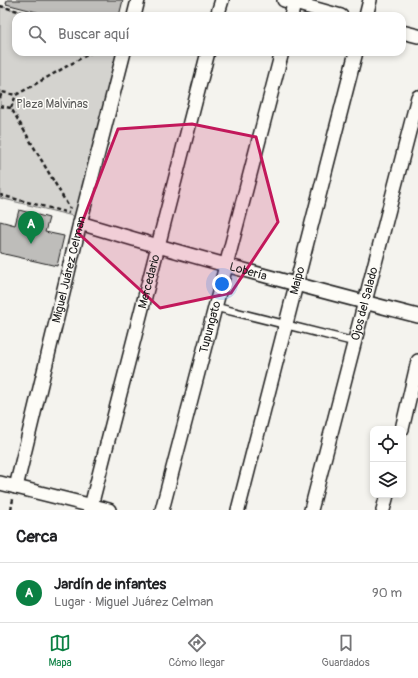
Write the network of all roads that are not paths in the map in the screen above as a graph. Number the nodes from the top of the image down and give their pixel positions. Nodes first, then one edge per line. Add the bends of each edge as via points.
1 (138, 0) edge
2 (222, 0) edge
3 (370, 0) edge
4 (291, 1) edge
5 (135, 12) edge
6 (218, 12) edge
7 (291, 12) edge
8 (327, 12) edge
9 (367, 12) edge
10 (406, 33) edge
11 (418, 36) edge
12 (123, 56) edge
13 (207, 56) edge
14 (281, 56) edge
15 (355, 56) edge
16 (418, 98) edge
17 (80, 224) junction
18 (157, 246) junction
19 (226, 265) junction
20 (297, 285) junction
21 (365, 302) junction
22 (215, 307) junction
23 (418, 316) edge
24 (286, 325) junction
25 (355, 342) junction
26 (418, 361) edge
27 (403, 426) edge
28 (0, 483) edge
29 (16, 487) junction
30 (386, 498) edge
31 (91, 508) edge
32 (109, 510) edge
33 (162, 510) edge
34 (238, 510) edge
35 (312, 510) edge
36 (383, 510) edge

1 - 5 street
2 - 6 street
3 - 9 street
4 - 7 street
4 - 8 street
10 - 11 street
12 - 17 street, Miguel Juárez Celman
13 - 18 street, Mercedario
14 - 19 street, Tupungato
15 - 20 street, Maipo
16 - 21 street, Ojos del Salado
17 - 18 street, Lobería
17 - 29 street, Miguel Juárez Celman
18 - 19 street, Lobería
18 - 31 street, Mercedario
19 - 20 street, Lobería
19 - 22 street, Tupungato
20 - 21 street, Lobería
20 - 24 street, Maipo
21 - 23 street, Lobería
21 - 25 street, Ojos del Salado
22 - 24 lane
22 - 33 street, Tupungato
24 - 25 lane
24 - 34 street, Maipo
25 - 35 street, Ojos del Salado
26 - 27 street
28 - 29 street
29 - 31 street
30 - 36 street
31 - 32 street

